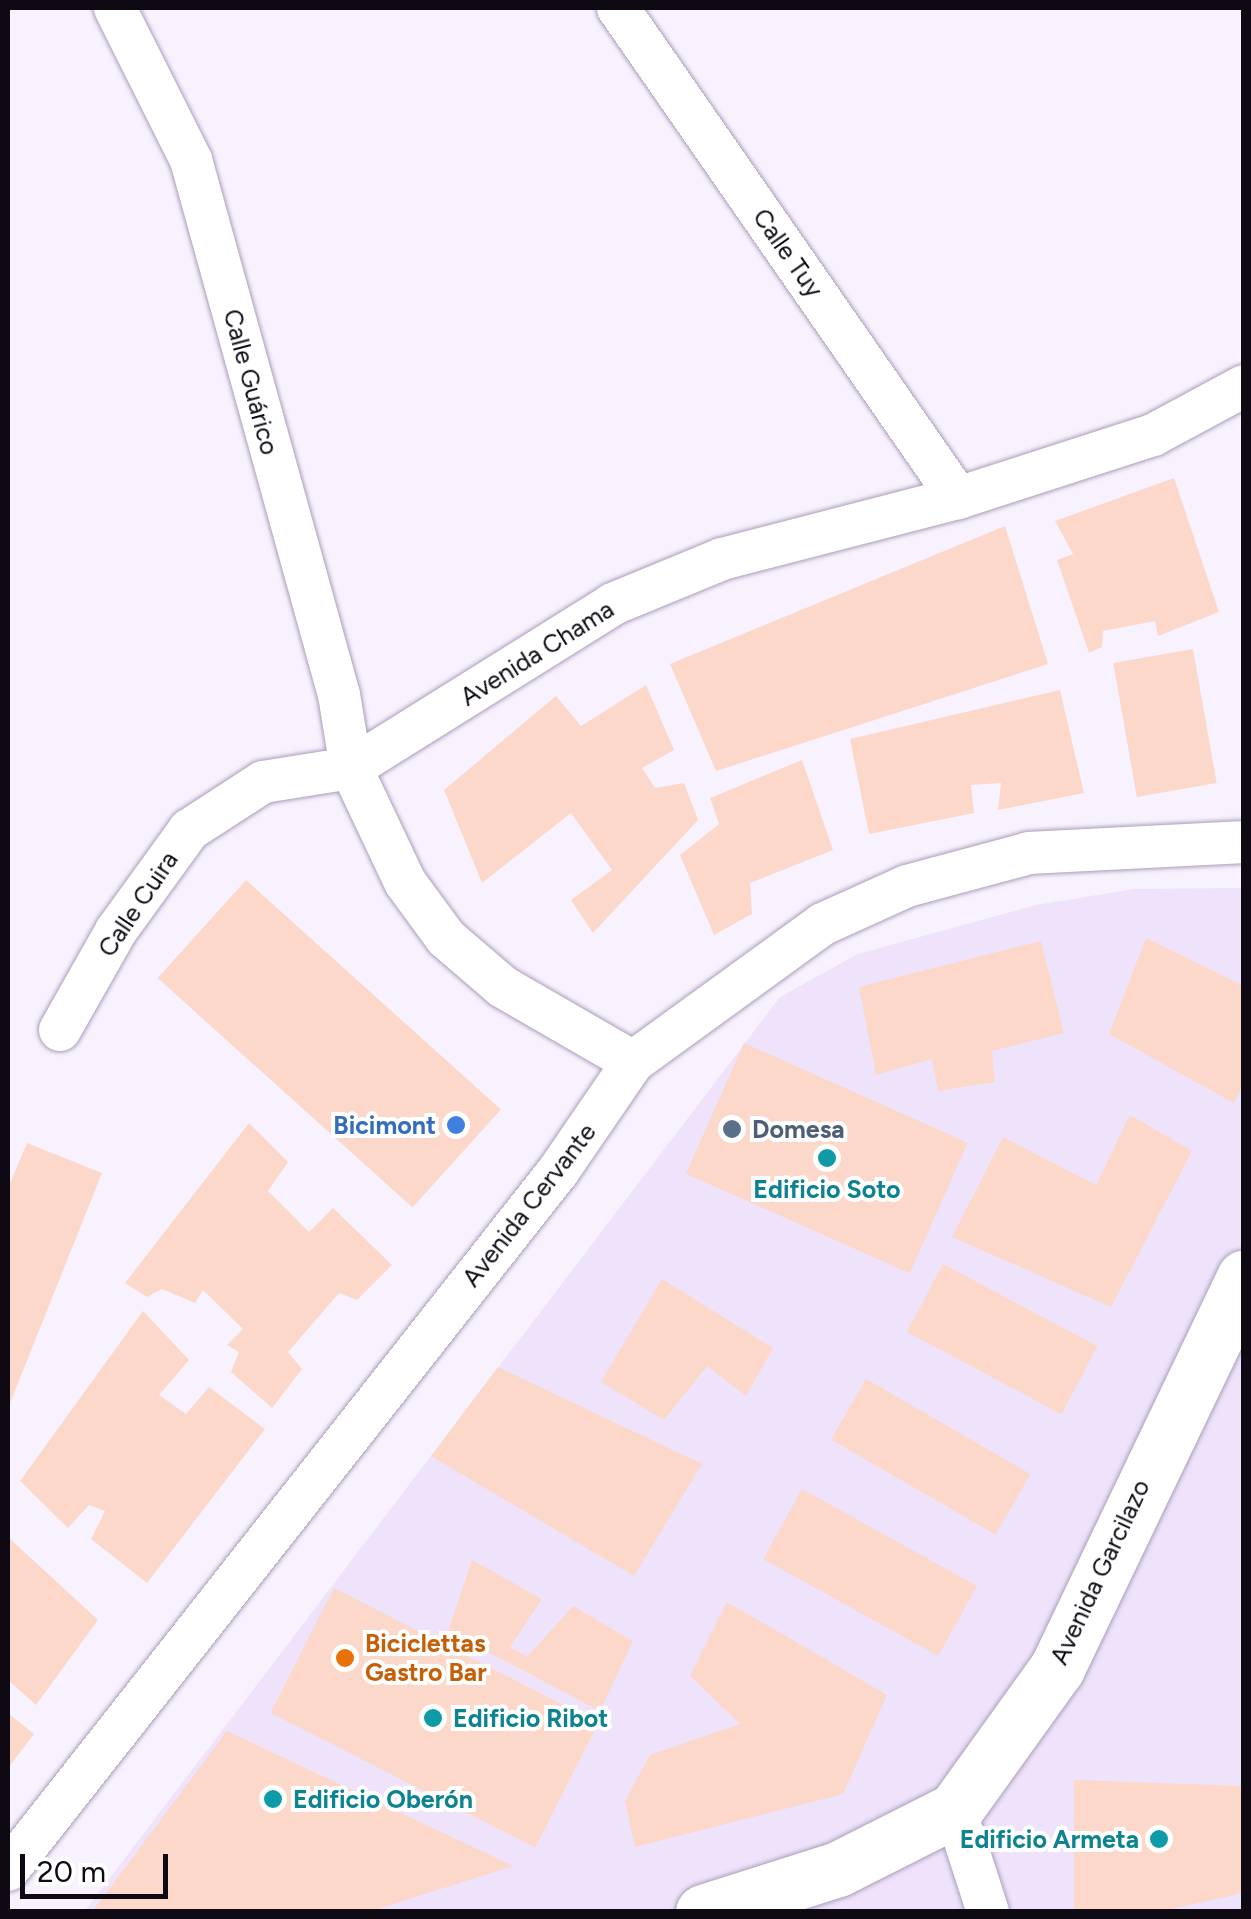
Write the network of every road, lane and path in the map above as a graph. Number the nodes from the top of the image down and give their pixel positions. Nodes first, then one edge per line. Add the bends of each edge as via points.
1 (115, 8) edge
2 (618, 8) edge
3 (1244, 386) edge
4 (958, 498) junction
5 (351, 768) junction
6 (1244, 842) edge
7 (60, 1030) dead end
8 (634, 1062) junction
9 (1244, 1278) edge
10 (954, 1810) junction
11 (8, 1870) edge
12 (703, 1912) edge
13 (988, 1912) edge

1 - 5 street, Calle Guárico via 191,160 339,695
2 - 4 street, Calle Tuy
3 - 4 street, Avenida Chama via 1154,435
4 - 5 street, Avenida Chama via 722,558 613,604
5 - 7 street, Calle Cuira via 263,782 189,830 116,930
5 - 8 street via 404,882 446,938 502,987
6 - 8 street, Avenida Cervante via 1029,853 907,886 823,924
8 - 11 street, Avenida Cervante via 559,1170
9 - 10 street, Avenida Garcilazo via 1056,1668
10 - 12 street via 838,1869
10 - 13 street

